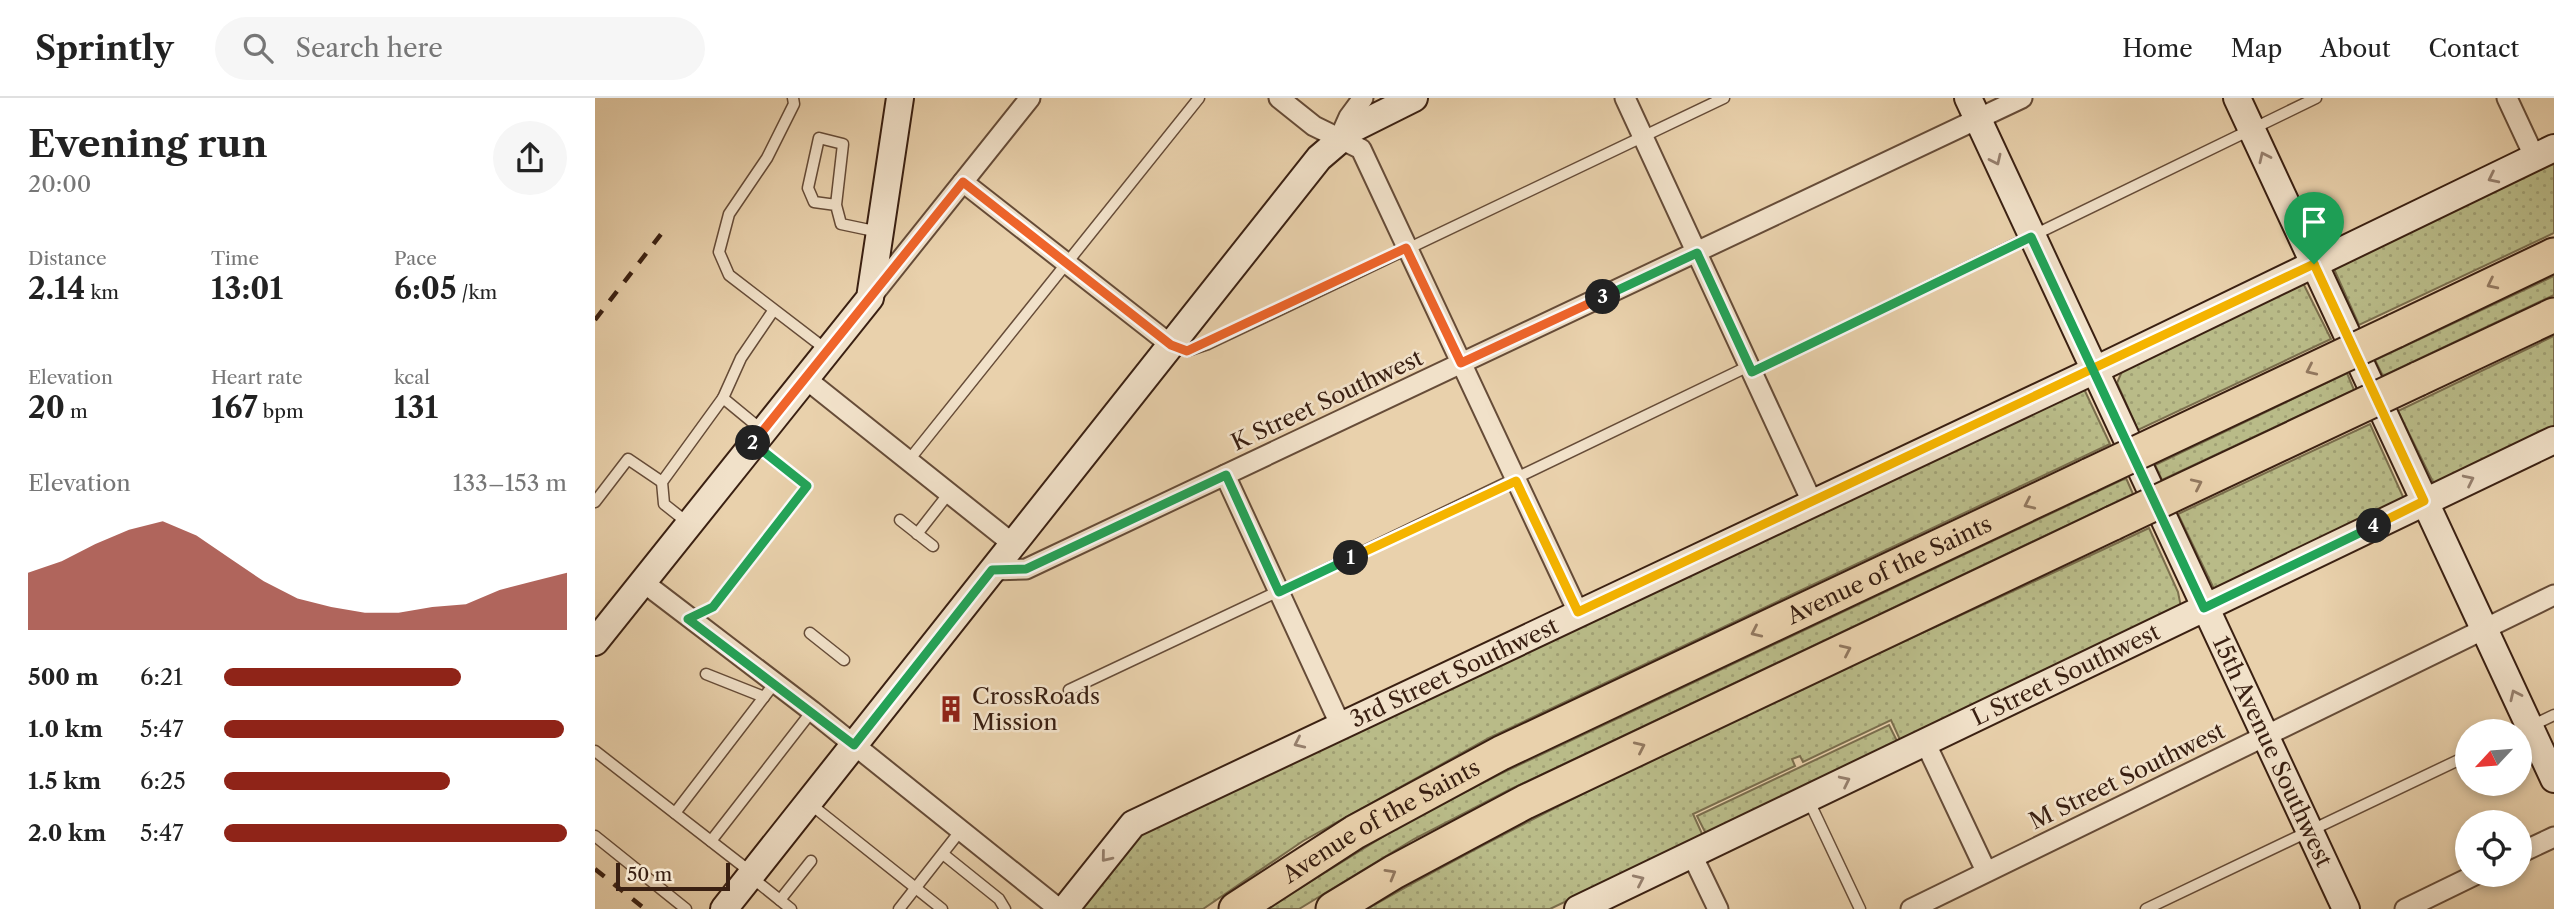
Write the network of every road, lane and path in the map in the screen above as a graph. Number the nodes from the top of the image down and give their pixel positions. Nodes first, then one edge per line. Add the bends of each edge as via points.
1 (793, 98) edge
2 (900, 98) edge
3 (1030, 98) edge
4 (1199, 98) edge
5 (1279, 98) edge
6 (1363, 98) edge
7 (1414, 98) edge
8 (1625, 98) edge
9 (1724, 98) edge
10 (2022, 98) edge
11 (2237, 98) edge
12 (2316, 98) edge
13 (2507, 98) edge
14 (1973, 109) edge
15 (2251, 129) junction
16 (1347, 132) junction
17 (1644, 137) junction
18 (2544, 153) edge
19 (963, 182) junction
20 (836, 205) junction
21 (880, 232) junction
22 (2031, 237) junction
23 (1406, 248) junction
24 (1697, 253) junction
25 (2554, 255) edge
26 (1067, 263) junction
27 (2314, 264) junction
28 (870, 298) junction
29 (773, 312) junction
30 (2554, 315) edge
31 (1171, 345) junction
32 (828, 351) junction
33 (1461, 363) junction
34 (1751, 369) junction
35 (2093, 371) junction
36 (806, 379) junction
37 (723, 398) junction
38 (758, 437) junction
39 (2554, 440) edge
40 (909, 460) junction
41 (1226, 475) junction
42 (1516, 481) junction
43 (662, 482) junction
44 (950, 492) junction
45 (2424, 501) junction
46 (595, 502) edge
47 (1812, 504) junction
48 (899, 520) dead end
49 (689, 524) junction
50 (917, 534) junction
51 (1013, 544) junction
52 (933, 546) dead end
53 (992, 570) junction
54 (643, 582) junction
55 (1279, 591) junction
56 (2554, 595) edge
57 (2204, 608) junction
58 (1578, 612) junction
59 (688, 619) junction
60 (2484, 629) junction
61 (810, 634) dead end
62 (595, 642) edge
63 (843, 660) dead end
64 (706, 674) dead end
65 (1069, 690) dead end
66 (769, 691) junction
67 (812, 711) junction
68 (2554, 715) edge
69 (2520, 719) edge
70 (1341, 724) junction
71 (2532, 725) edge
72 (2265, 736) junction
73 (1925, 742) junction
74 (2532, 742) edge
75 (854, 745) junction
76 (595, 751) edge
77 (2455, 762) edge
78 (2554, 779) edge
79 (1808, 799) junction
80 (808, 803) junction
81 (674, 813) junction
82 (2309, 829) junction
83 (961, 830) junction
84 (595, 836) edge
85 (2554, 837) edge
86 (711, 841) junction
87 (2532, 847) edge
88 (943, 853) junction
89 (1692, 855) junction
90 (811, 861) dead end
91 (1986, 871) junction
92 (751, 875) junction
93 (2455, 885) edge
94 (915, 888) junction
95 (780, 900) junction
96 (1916, 908) edge
97 (686, 909) edge
98 (724, 909) edge
99 (791, 909) edge
100 (899, 909) edge
101 (942, 909) edge
102 (1005, 909) edge
103 (1059, 909) edge
104 (1065, 909) edge
105 (1236, 909) edge
106 (1333, 909) edge
107 (1578, 909) edge
108 (1718, 909) edge
109 (1860, 909) edge
110 (2146, 909) edge
111 (2346, 909) edge
112 (2405, 909) edge

1 - 29 lane via 767,158 729,214 719,252 729,275
2 - 21 street
3 - 19 street
4 - 26 lane
5 - 16 street via 1314,126
6 - 16 street via 1349,117
7 - 16 street
8 - 17 street
9 - 17 lane
10 - 14 street, K Street Southwest
11 - 15 street
12 - 15 lane
13 - 18 street
14 -> 22 street, 15th Avenue Southwest
14 - 24 street, K Street Southwest
15 - 22 lane
27 -> 15 street
16 - 23 street via 1361,149
16 - 31 street via 1319,158
17 - 23 lane
17 - 24 street
18 -> 27 street, 3rd Street Southwest
19 - 26 street
19 - 28 street
20 - 20 lane via 843,144 819,138 808,188 814,202
20 - 21 lane via 841,224
21 - 28 street
22 - 34 lane
22 - 35 street, 15th Avenue Southwest
23 - 31 lane via 1208,344 1187,351
23 - 33 street
24 - 33 street, K Street Southwest
24 - 34 street
25 -> 105 highway, Avenue of the Saints, bridge via 1501,753 1355,832
26 - 31 street
26 - 40 lane
27 - 35 street, 3rd Street Southwest
27 - 45 street
28 - 32 street
29 - 32 lane
29 - 37 lane via 741,358
106 -> 30 highway, bridge via 1525,802
31 - 51 street
32 - 36 street
33 - 41 street, K Street Southwest
33 - 42 street
34 - 42 lane
34 - 47 street
35 - 47 street, 3rd Street Southwest
35 - 57 street, 15th Avenue Southwest
36 - 38 street
36 - 40 street
37 - 38 lane
37 - 43 lane
38 - 49 street
38 - 59 lane via 807,486 713,607
45 -> 39 street, L Street Southwest
40 - 44 street
41 - 53 street, K Street Southwest via 1026,569
41 - 55 street
42 - 55 lane
42 - 58 street
43 - 46 lane via 628,459
43 - 49 lane via 664,504
44 - 50 lane
44 - 51 street
45 - 57 street, L Street Southwest
45 - 60 street
47 - 58 street, 3rd Street Southwest
48 - 50 lane
49 - 54 street
50 - 52 lane
51 - 53 street
53 - 75 street
54 - 59 street
54 - 62 street
55 - 65 lane
55 - 70 street
56 - 60 street, M Street Southwest
57 - 72 street, 15th Avenue Southwest
57 - 73 street, L Street Southwest
58 - 70 street, 3rd Street Southwest
59 - 66 street
69 -> 60 street
60 - 72 street, M Street Southwest
61 - 63 lane
64 - 66 lane
66 - 67 street
66 - 81 lane
67 - 75 street
67 - 86 lane
68 - 71 lane
70 -> 104 street, 3rd Street Southwest via 1133,824
72 - 82 street, 15th Avenue Southwest
72 - 91 street, M Street Southwest
79 -> 73 street, L Street Southwest
73 - 91 street
74 - 78 street
75 - 80 street
75 - 83 street
76 - 81 lane
77 - 82 lane
79 - 89 street, L Street Southwest
79 - 109 lane
80 - 92 street
80 - 94 lane
81 - 86 lane
82 - 110 lane
82 - 111 street, 15th Avenue Southwest
83 - 88 lane
83 - 103 street
84 - 97 lane
85 - 87 street
86 - 92 lane
88 - 94 lane
88 - 102 lane
107 -> 89 street, L Street Southwest
89 - 108 street
90 - 95 lane
91 - 96 street, M Street Southwest
92 - 95 lane
92 - 98 street
93 - 112 street
94 - 100 lane
94 - 101 lane
95 - 99 lane

